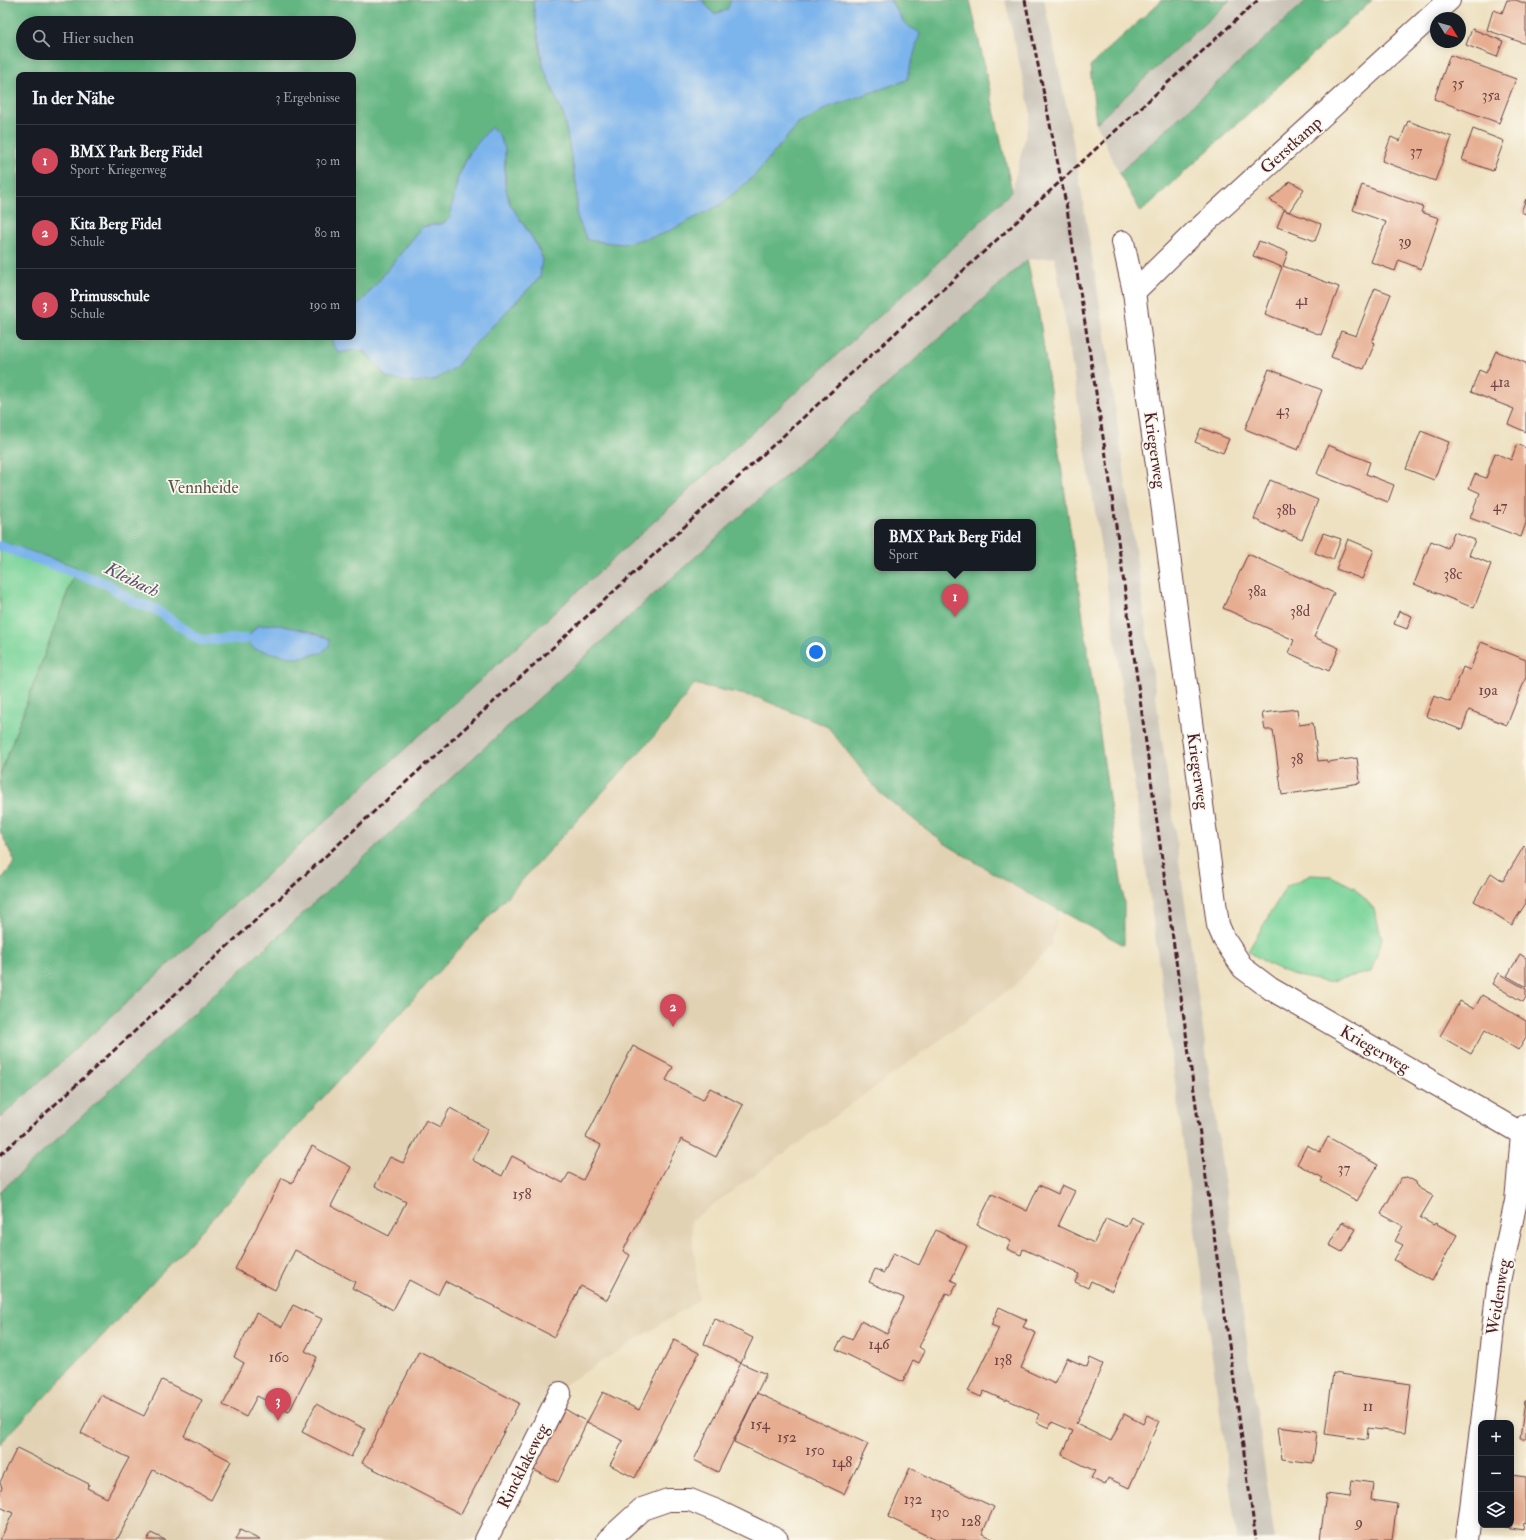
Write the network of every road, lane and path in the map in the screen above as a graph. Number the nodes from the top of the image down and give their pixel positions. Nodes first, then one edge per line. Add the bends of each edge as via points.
1 (1448, 0) edge
2 (1123, 242) dead end
3 (1134, 292) junction
4 (1525, 1132) edge
5 (560, 1393) dead end
6 (1482, 1420) edge
7 (1478, 1452) edge
8 (486, 1540) edge
9 (608, 1540) edge
10 (777, 1540) edge
11 (1467, 1540) edge

1 - 3 street, Gerstkamp via 1195,232
2 - 3 street, Kriegerweg
3 - 4 street, Kriegerweg via 1218,925 1224,939 1243,968 1271,989
4 - 6 street, Weidenweg via 1516,1201 1498,1286
5 - 8 street, Rincklakeweg
7 - 11 street
9 - 10 street via 642,1509 668,1500 690,1500

